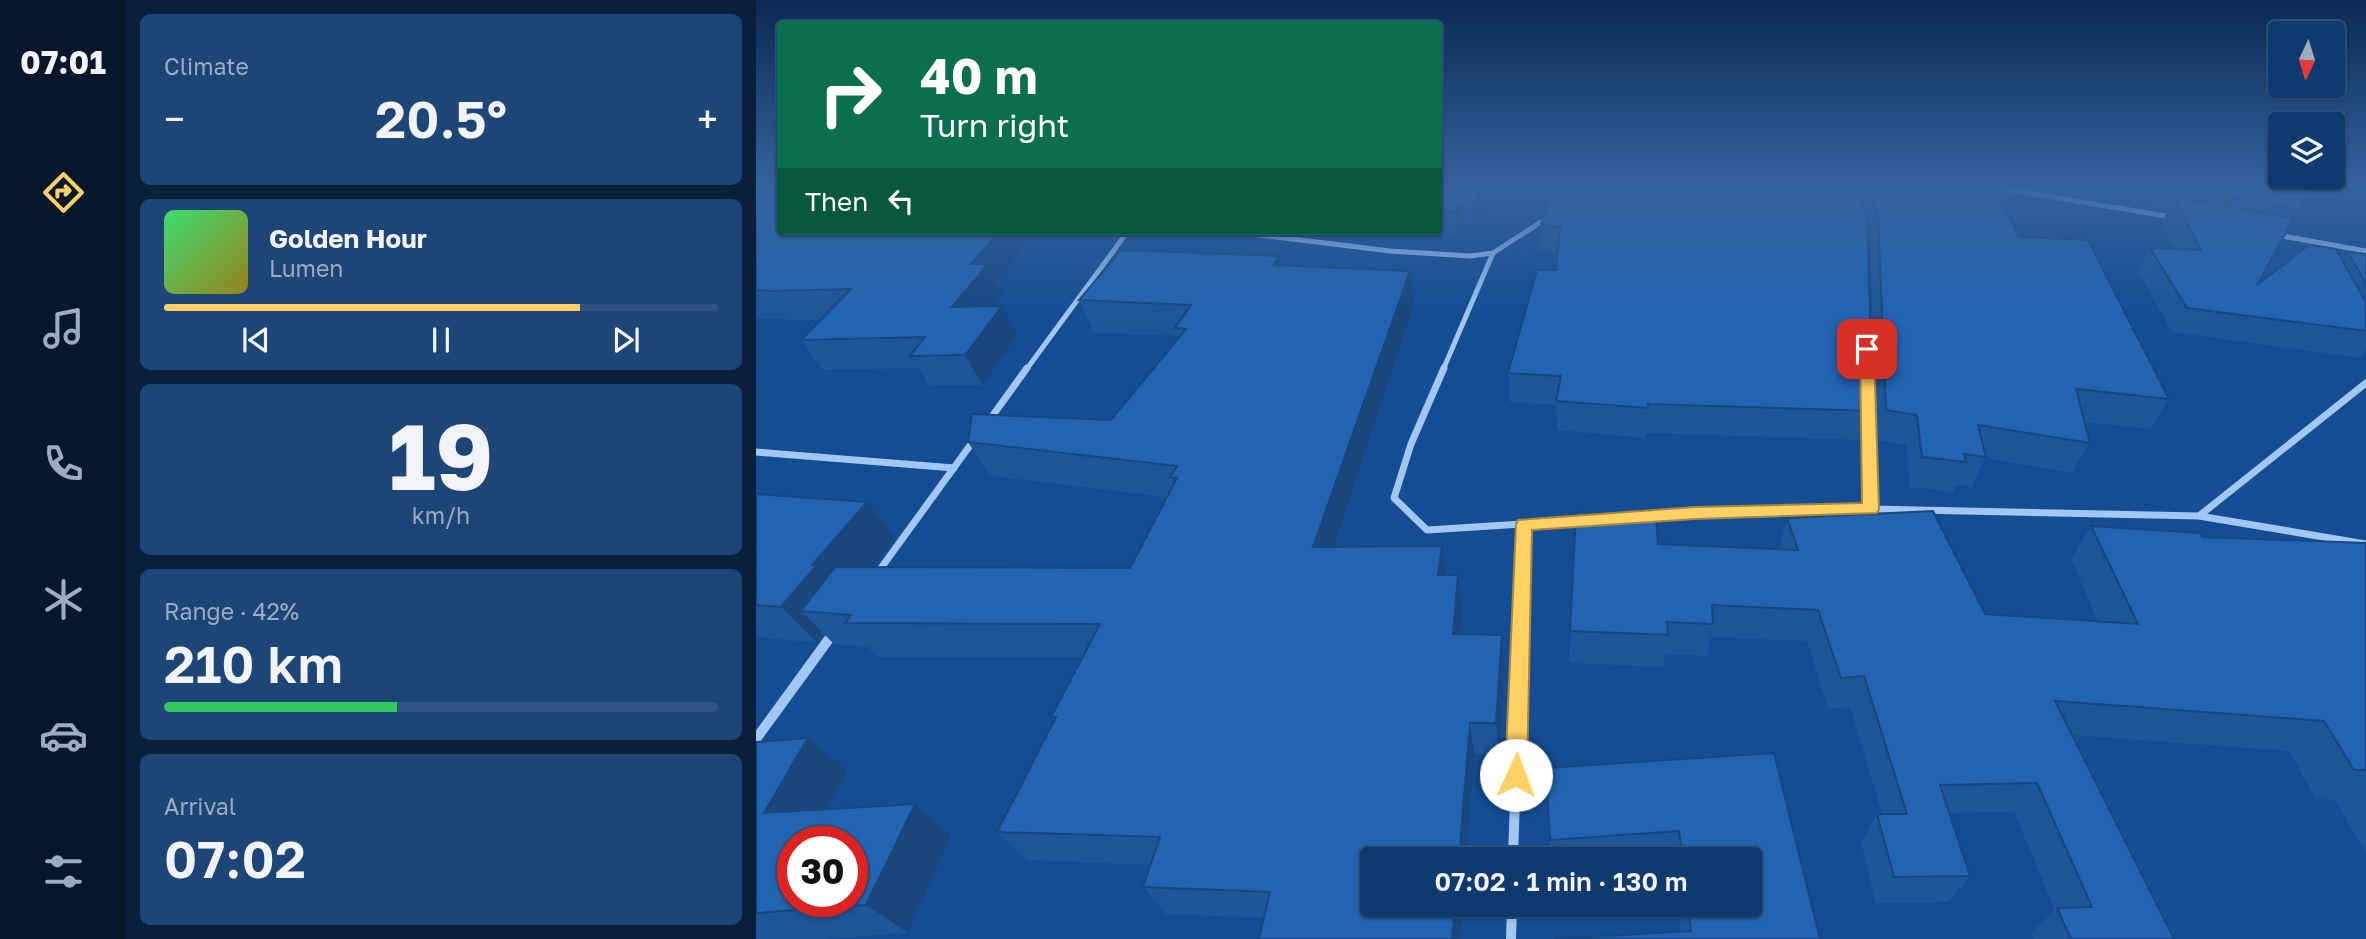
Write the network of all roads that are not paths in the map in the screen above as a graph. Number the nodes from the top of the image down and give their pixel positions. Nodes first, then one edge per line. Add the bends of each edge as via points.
1 (1530, 229) edge
2 (2269, 234) edge
3 (1125, 235) edge
4 (1260, 235) edge
5 (2310, 241) junction
6 (2366, 251) edge
7 (1493, 253) junction
8 (2316, 253) edge
9 (2366, 383) edge
10 (1868, 402) edge
11 (985, 425) edge
12 (977, 436) edge
13 (756, 452) edge
14 (954, 468) junction
15 (1871, 509) junction
16 (2199, 516) junction
17 (1629, 517) edge
18 (1590, 520) edge
19 (1524, 524) junction
20 (2366, 544) edge
21 (871, 581) edge
22 (838, 626) edge
23 (756, 739) edge
24 (1513, 847) edge
25 (1512, 917) edge
26 (1511, 939) edge

1 - 7 street
2 - 5 street
3 - 11 street
4 - 7 street via 1390,251
5 - 6 street
5 - 8 street
7 - 19 street via 1410,444 1394,498 1427,530
9 - 16 street
10 - 15 street
12 - 14 street
13 - 14 street
14 - 21 street
15 - 16 street
15 - 17 street
16 - 20 street
18 - 19 street
19 - 24 street
22 - 23 street
25 - 26 street

